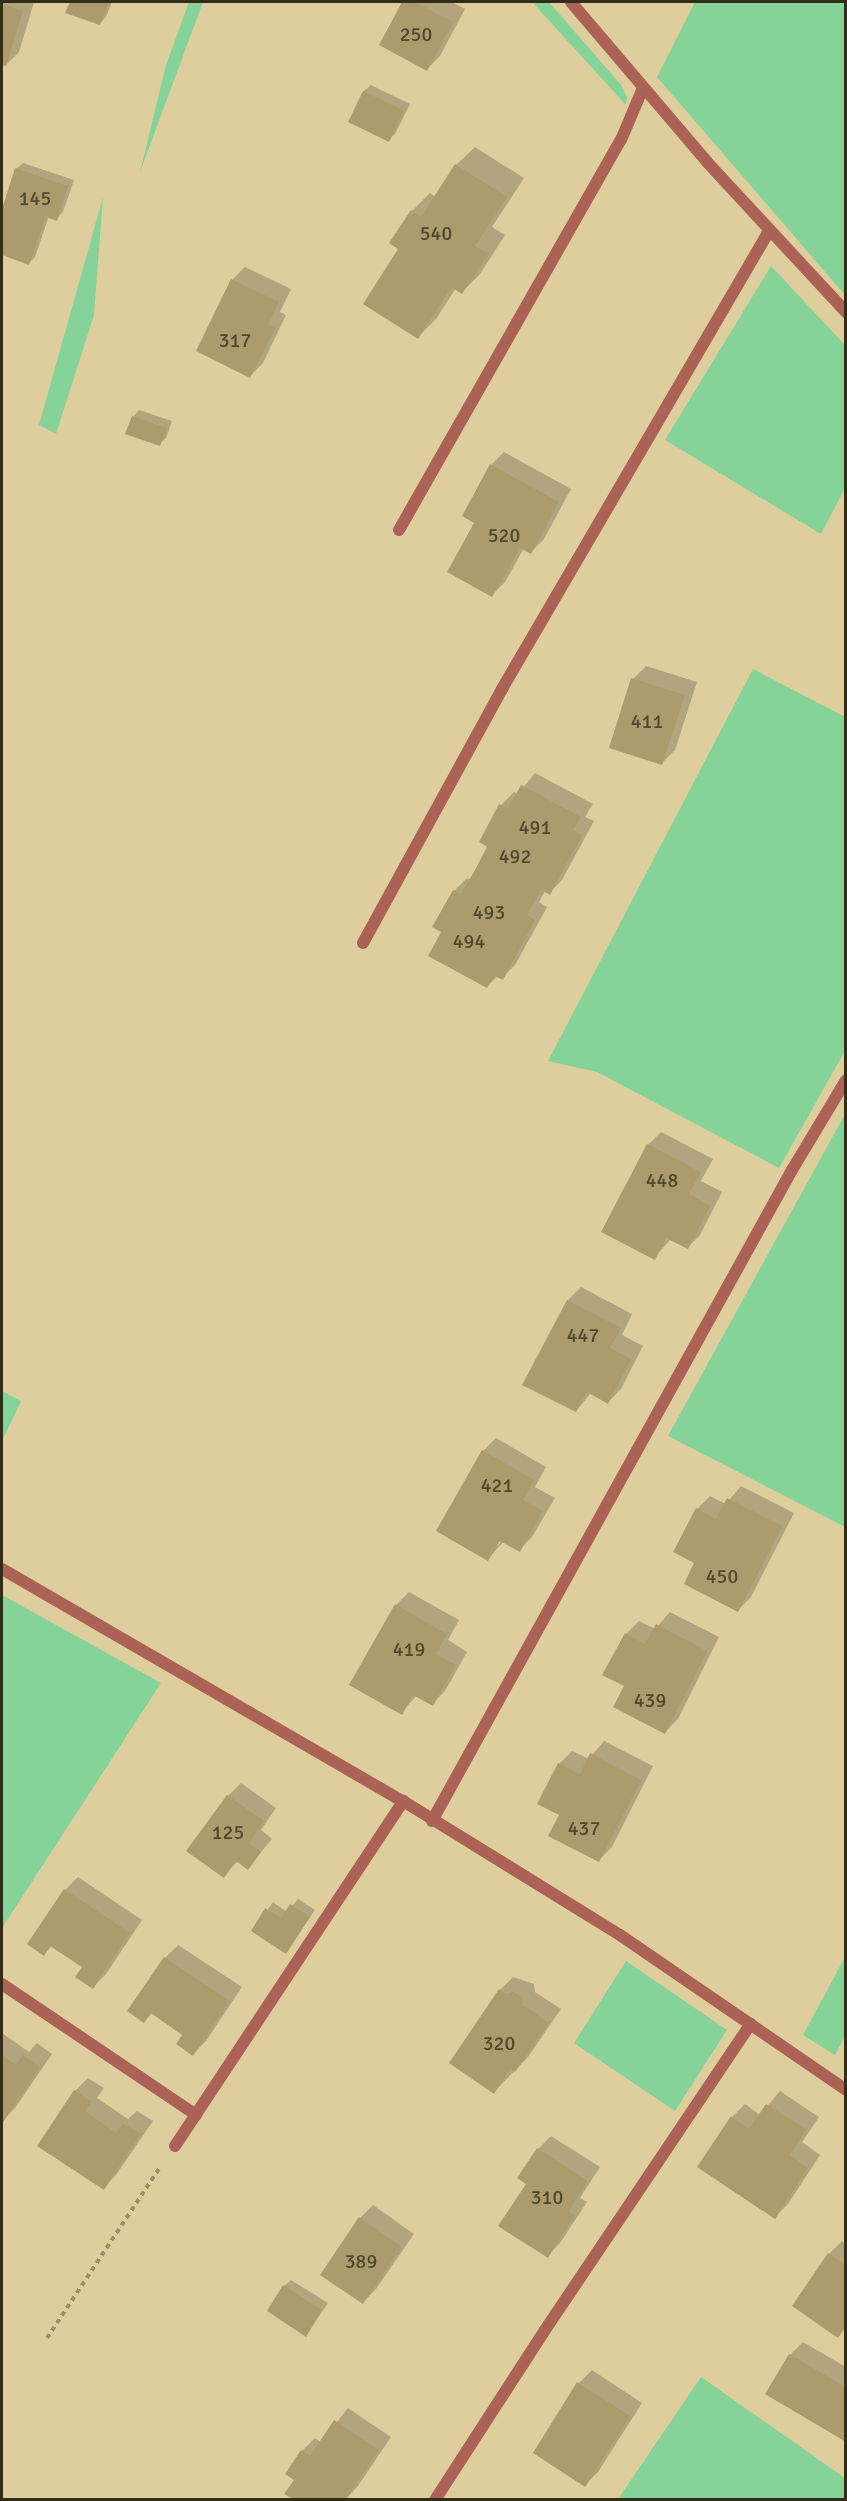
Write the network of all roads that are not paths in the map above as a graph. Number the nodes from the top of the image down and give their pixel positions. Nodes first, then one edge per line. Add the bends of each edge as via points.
1 (571, 2) edge
2 (644, 88) junction
3 (769, 231) junction
4 (846, 312) edge
5 (399, 530) dead end
6 (363, 943) dead end
7 (846, 1080) edge
8 (2, 1569) edge
9 (404, 1801) junction
10 (432, 1821) junction
11 (2, 1984) edge
12 (751, 2024) junction
13 (846, 2090) edge
14 (196, 2115) junction
15 (175, 2146) road end
16 (435, 2499) edge

1 - 2 street
2 - 3 street
2 - 5 street via 621,140
3 - 4 street
3 - 6 street via 502,689
7 - 10 street via 792,1170
8 - 9 street
9 - 10 street
9 - 14 street
10 - 12 street via 620,1935
11 - 14 street
12 - 13 street
12 - 16 street
14 - 15 street

